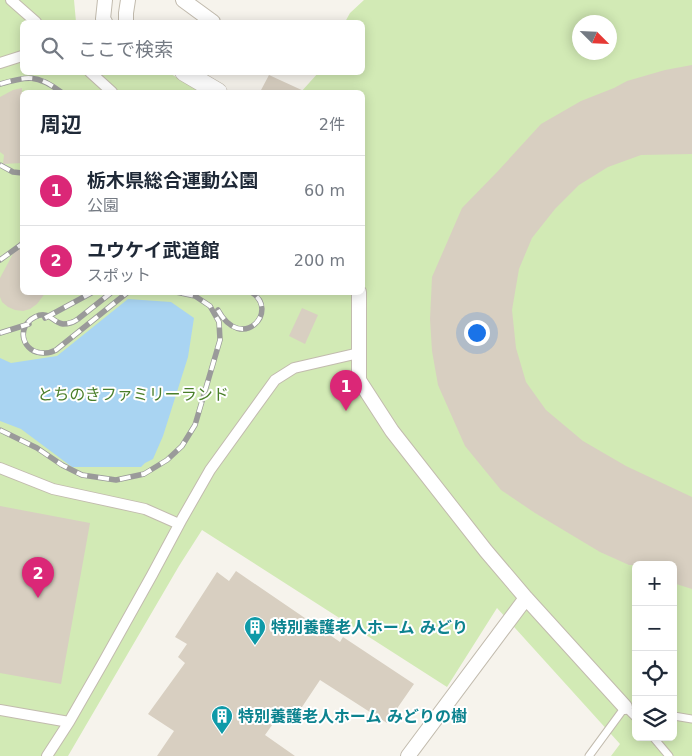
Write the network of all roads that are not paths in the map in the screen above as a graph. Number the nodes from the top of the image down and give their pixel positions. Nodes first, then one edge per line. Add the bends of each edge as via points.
1 (11, 0) edge
2 (105, 0) edge
3 (128, 0) edge
4 (183, 0) edge
5 (34, 20) edge
6 (104, 20) edge
7 (126, 20) edge
8 (210, 20) edge
9 (20, 57) edge
10 (0, 63) edge
11 (93, 75) edge
12 (189, 75) edge
13 (110, 90) edge
14 (215, 90) edge
15 (359, 295) edge
16 (359, 353) junction
17 (0, 468) edge
18 (179, 524) junction
19 (526, 598) junction
20 (625, 707) junction
21 (0, 710) edge
22 (632, 714) edge
23 (677, 716) edge
24 (692, 719) edge
25 (69, 722) junction
26 (656, 741) edge
27 (47, 756) edge
28 (408, 756) edge
29 (590, 756) edge
30 (669, 756) edge

1 - 5 street
2 - 6 street
3 - 7 street
4 - 8 street
9 - 10 street
11 - 13 street
12 - 14 street
15 - 16 street
16 - 18 street via 294,368 275,380 210,470
16 - 19 street via 359,380 392,431
17 - 18 street via 54,489 145,509
18 - 25 street
19 - 20 street
19 - 28 street
20 - 22 lane
20 - 29 lane
21 - 25 street
23 - 24 lane
25 - 27 street
26 - 30 lane

